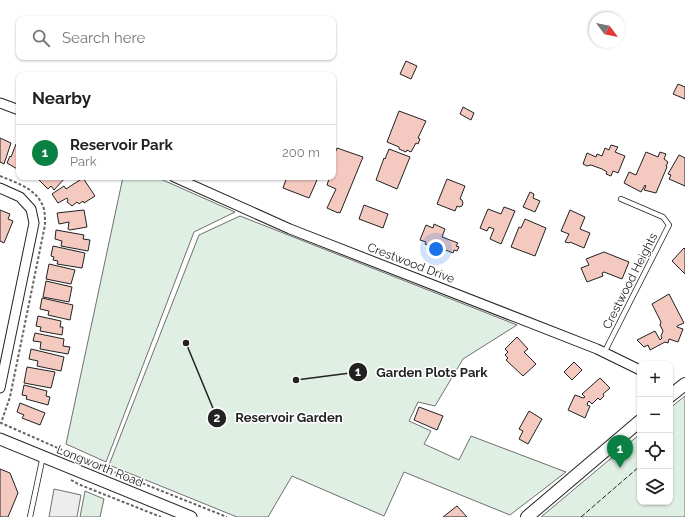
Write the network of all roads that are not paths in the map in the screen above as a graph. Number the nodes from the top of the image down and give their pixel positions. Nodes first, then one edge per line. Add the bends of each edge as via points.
1 (0, 103) edge
2 (16, 109) edge
3 (181, 180) edge
4 (0, 188) edge
5 (621, 199) dead end
6 (604, 353) junction
7 (637, 369) edge
8 (685, 384) edge
9 (0, 388) edge
10 (673, 394) edge
11 (637, 425) edge
12 (0, 439) edge
13 (43, 456) junction
14 (30, 517) edge
15 (191, 517) edge
16 (527, 517) edge

1 - 2 street
3 - 6 street, Crestwood Drive via 290,229
4 - 9 street via 20,197 31,209 34,223
5 - 6 lane, Crestwood Heights via 663,217 669,225
6 - 7 street, Crestwood Drive
8 - 10 main road
11 - 16 main road
12 - 13 street, Longworth Road
13 - 14 lane
13 - 15 street, Longworth Road

